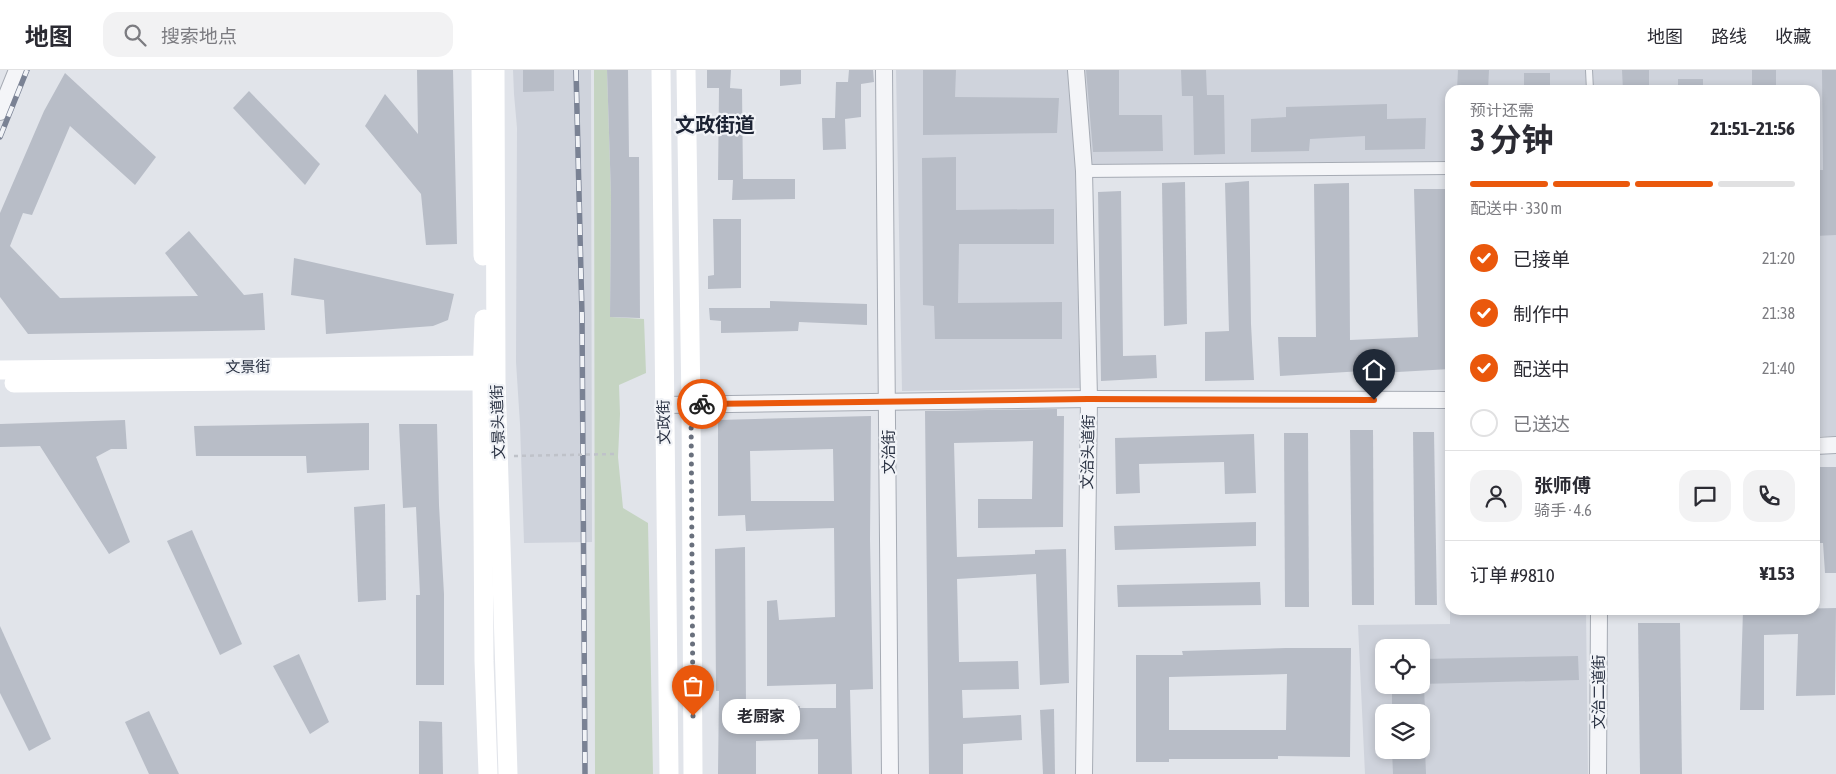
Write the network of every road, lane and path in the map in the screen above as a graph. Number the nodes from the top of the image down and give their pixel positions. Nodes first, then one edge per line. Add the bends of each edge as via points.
1 (17, 70) edge
2 (481, 70) edge
3 (495, 70) edge
4 (660, 70) edge
5 (686, 70) edge
6 (884, 70) edge
7 (1076, 70) edge
8 (1589, 70) edge
9 (1590, 85) edge
10 (0, 112) edge
11 (1445, 168) edge
12 (1084, 171) junction
13 (0, 370) edge
14 (489, 373) junction
15 (0, 383) edge
16 (1088, 399) junction
17 (1445, 400) edge
18 (888, 403) junction
19 (664, 405) junction
20 (691, 405) junction
21 (1836, 445) edge
22 (1820, 446) edge
23 (614, 454) dead end
24 (514, 456) dead end
25 (1599, 615) edge
26 (488, 774) edge
27 (508, 774) edge
28 (669, 774) edge
29 (693, 774) edge
30 (890, 774) edge
31 (1084, 774) edge
32 (1598, 774) edge

1 - 10 street
2 - 14 main road, 文景头道街 via 484,337
3 - 14 main road, 文景头道街
4 - 19 main road, 文政街
5 - 20 main road, 文政街
6 - 18 street, 文治街
7 - 12 street, 文治头道街
8 - 9 lane
11 - 12 street
12 - 16 street, 文治头道街
13 - 14 main road, 文景街
14 - 15 main road, 文景街
14 - 26 main road, 文景头道街 via 484,661
14 - 27 main road, 文景头道街
16 - 17 street
16 - 18 street
16 - 31 street, 文治头道街
18 - 20 street
18 - 30 street, 文治街
19 - 20 street
19 - 28 main road, 文政街
20 - 29 main road, 文政街
21 - 22 street
23 - 24 path, bridge
25 - 32 street, 文治二道街

